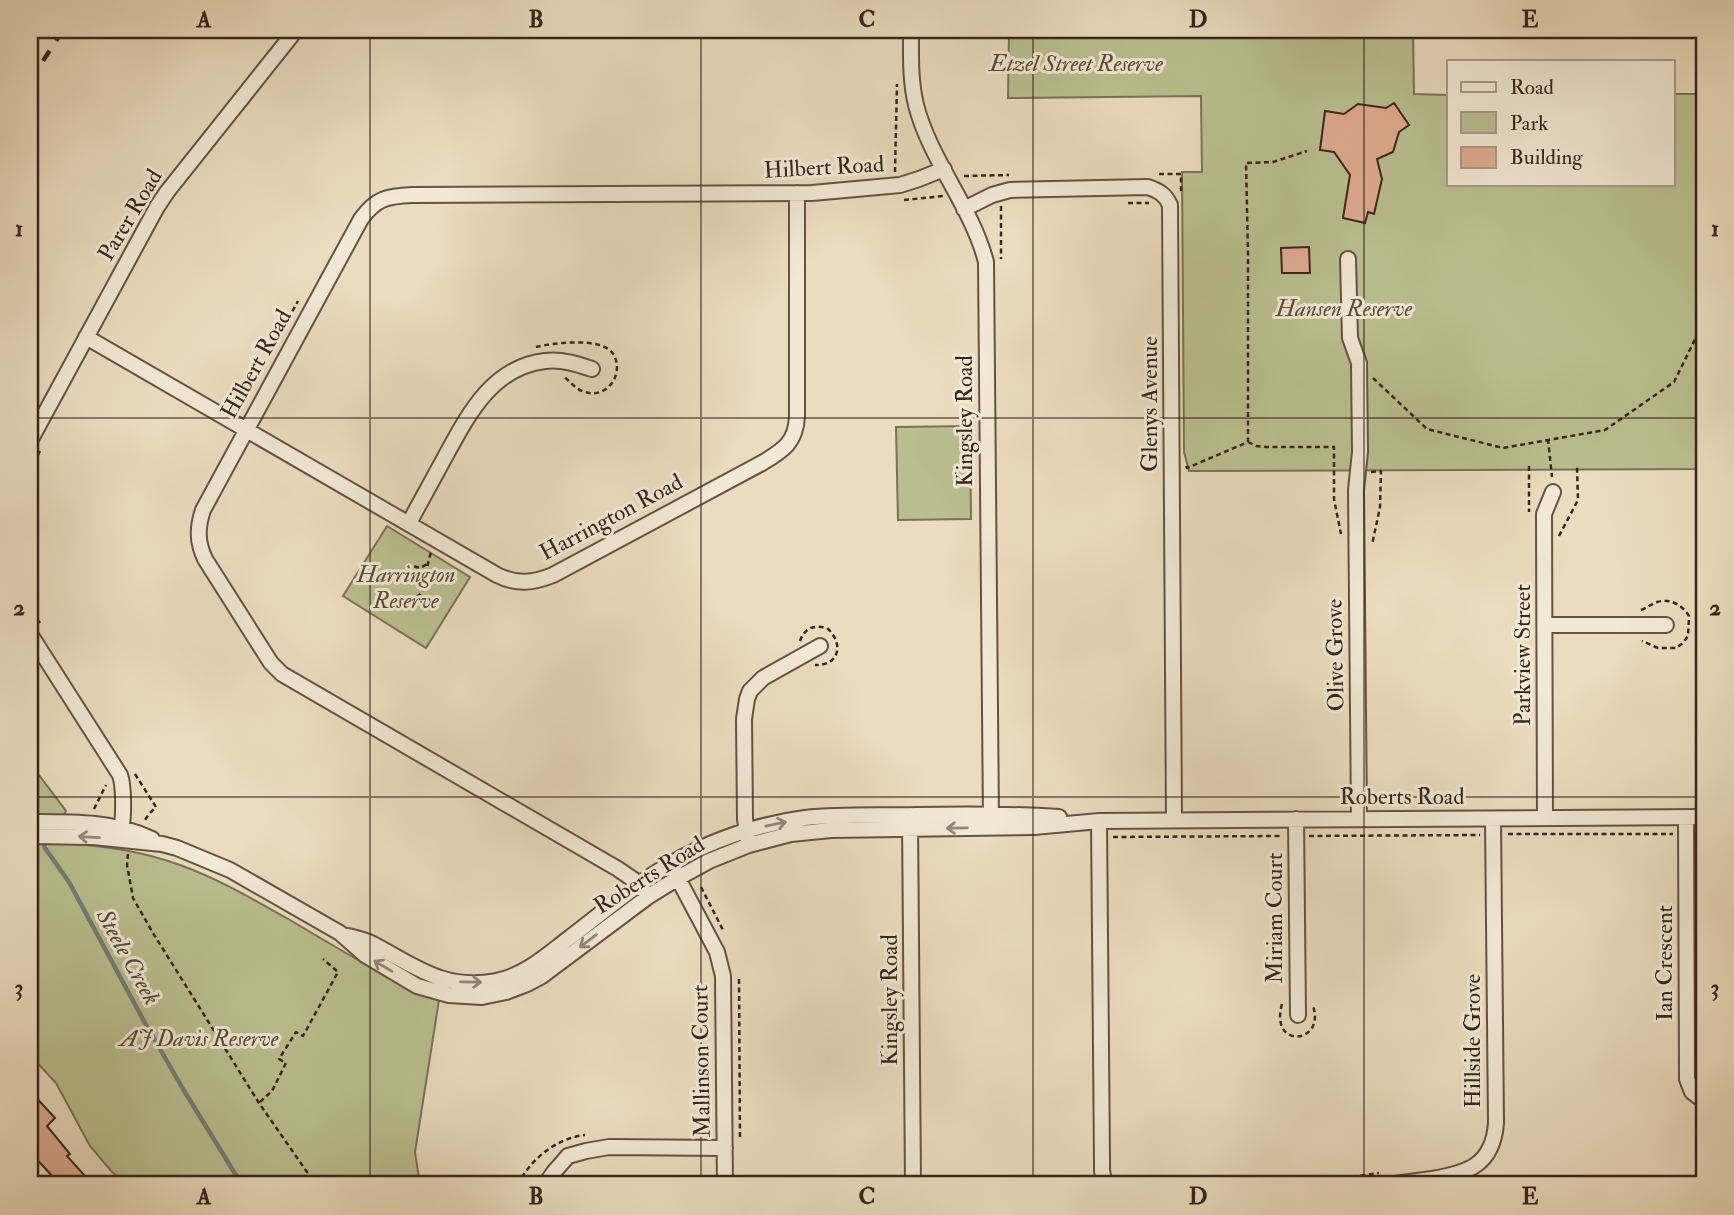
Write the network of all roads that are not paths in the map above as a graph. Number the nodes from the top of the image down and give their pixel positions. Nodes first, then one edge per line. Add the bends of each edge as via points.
1 (911, 30) edge
2 (301, 35) edge
3 (944, 169) junction
4 (797, 193) junction
5 (964, 209) junction
6 (1348, 259) dead end
7 (86, 337) junction
8 (592, 369) dead end
9 (246, 429) junction
10 (30, 441) edge
11 (1553, 492) road end
12 (409, 523) junction
13 (1545, 625) junction
14 (1667, 625) dead end
15 (30, 634) edge
16 (820, 646) dead end
17 (1686, 817) junction
18 (1704, 817) edge
19 (1545, 818) junction
20 (1296, 819) junction
21 (1359, 819) junction
22 (1493, 819) junction
23 (1174, 820) junction
24 (990, 821) junction
25 (1099, 821) junction
26 (30, 822) edge
27 (910, 822) junction
28 (62, 829) junction
29 (118, 830) junction
30 (30, 836) edge
31 (748, 838) junction
32 (671, 864) junction
33 (678, 878) junction
34 (644, 891) junction
35 (1298, 1015) dead end
36 (1704, 1101) edge
37 (725, 1148) junction
38 (1386, 1179) edge
39 (545, 1185) edge
40 (725, 1185) edge
41 (913, 1185) edge
42 (1105, 1185) edge

1 - 3 street, Kingsley Road via 916,104
2 - 7 street, Parer Road via 167,192
3 - 4 street, Hilbert Road via 896,185
3 - 5 street, Kingsley Road
4 - 9 street, Hilbert Road via 387,197 361,219
4 - 12 street, Harrington Road via 797,422 791,441 780,452 536,582 506,580
5 - 23 street, Glenys Avenue via 1010,190 1148,187 1166,196 1170,205
5 - 24 street, Kingsley Road via 986,262
6 - 21 street, Olive Grove via 1350,338 1359,363
7 - 9 street, Harrington Road
7 - 10 street, Parer Road
8 - 12 street via 545,361 504,376 486,391 469,413
9 - 12 street, Harrington Road
9 - 34 street, Hilbert Road via 203,510 199,542 205,559 271,663 287,678 618,869
11 - 13 street, Parkview Street via 1544,514
13 - 14 street
13 - 19 street, Parkview Street
15 - 29 street via 120,775
16 - 31 street via 763,678 750,691 744,719
17 - 18 street, Roberts Road
17 - 19 street, Roberts Road
17 - 36 street, Ian Crescent via 1687,1079 1692,1092
19 - 22 street, Roberts Road
20 - 21 street, Roberts Road
20 - 23 street, Roberts Road
20 - 35 street, Miriam Court
21 - 22 street, Roberts Road
22 - 38 street, Hillside Grove via 1493,1140 1484,1159 1469,1170 1450,1176
23 - 25 street, Roberts Road
24 - 25 street, Roberts Road via 1034,827
24 - 27 street, Roberts Road
25 - 42 street
26 - 28 street, Roberts Road
27 - 31 street, Roberts Road
27 - 41 street, Kingsley Road
28 - 29 street, Roberts Road
28 - 30 street, Roberts Road
29 - 34 street, Roberts Road via 133,830 230,870 340,933 365,955 417,986 449,995 494,995 542,976
31 - 32 street, Roberts Road via 704,848
31 - 33 street, Roberts Road
32 - 33 street, Mallinson Court
32 - 34 street, Roberts Road
33 - 34 street, Roberts Road
33 - 37 street, Mallinson Court via 717,952 723,976
37 - 39 street via 609,1147 586,1151 568,1156
37 - 40 street, Mallinson Court

